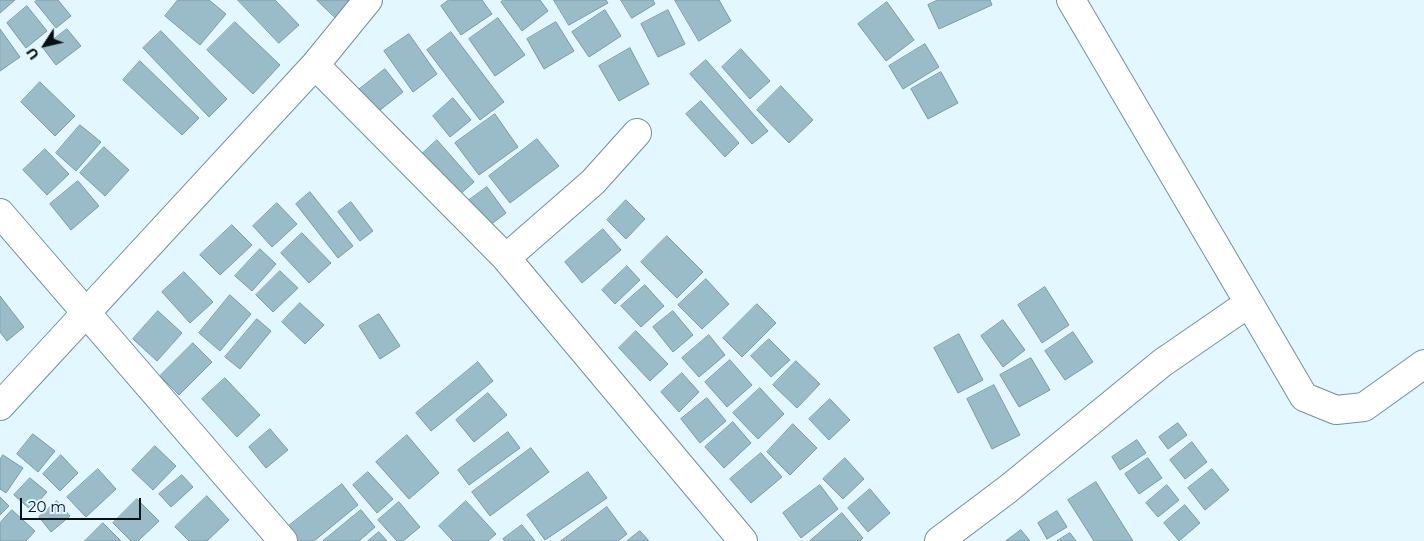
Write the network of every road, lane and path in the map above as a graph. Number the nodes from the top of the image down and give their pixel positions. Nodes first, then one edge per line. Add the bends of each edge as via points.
1 (368, 0) edge
2 (1071, 0) edge
3 (315, 64) junction
4 (636, 132) dead end
5 (0, 213) edge
6 (506, 258) junction
7 (1249, 303) junction
8 (86, 312) junction
9 (1424, 364) edge
10 (0, 406) edge
11 (283, 541) edge
12 (743, 541) edge
13 (939, 541) edge

1 - 3 street
2 - 7 street
3 - 6 street
3 - 8 street
4 - 6 street via 592,182
5 - 8 street
6 - 12 street
7 - 9 street via 1304,397 1336,410 1364,407
7 - 13 street via 1162,363
8 - 10 street
8 - 11 street

